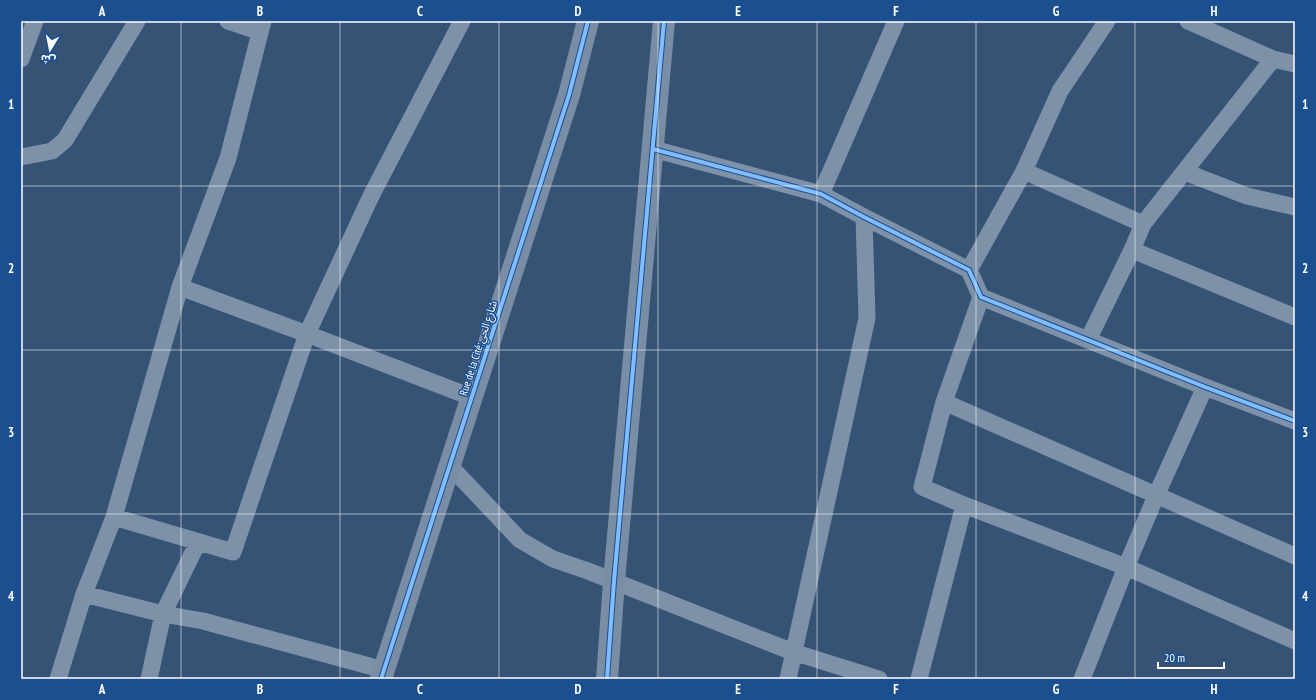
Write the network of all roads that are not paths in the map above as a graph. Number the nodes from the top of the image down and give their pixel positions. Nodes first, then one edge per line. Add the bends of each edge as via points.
1 (35, 21) edge
2 (137, 21) edge
3 (228, 21) edge
4 (462, 21) edge
5 (588, 21) edge
6 (664, 21) edge
7 (896, 21) edge
8 (1107, 21) edge
9 (1188, 21) edge
10 (261, 27) edge
11 (21, 59) edge
12 (1273, 59) junction
13 (1295, 64) edge
14 (652, 150) junction
15 (21, 157) edge
16 (1024, 171) junction
17 (1185, 172) junction
18 (821, 194) junction
19 (1295, 207) edge
20 (864, 217) junction
21 (1143, 224) junction
22 (1132, 250) junction
23 (969, 270) junction
24 (180, 287) junction
25 (980, 297) junction
26 (1295, 317) edge
27 (307, 334) junction
28 (1088, 340) junction
29 (1205, 388) junction
30 (471, 397) junction
31 (944, 402) junction
32 (1295, 422) edge
33 (449, 466) junction
34 (1156, 496) junction
35 (964, 505) junction
36 (114, 517) junction
37 (198, 542) junction
38 (1295, 556) edge
39 (1126, 567) junction
40 (614, 581) junction
41 (84, 594) junction
42 (163, 614) junction
43 (1295, 641) edge
44 (793, 652) junction
45 (382, 674) edge
46 (58, 679) edge
47 (149, 679) edge
48 (607, 679) edge
49 (788, 679) edge
50 (879, 679) edge
51 (919, 679) edge
52 (1082, 679) edge

1 - 11 street
2 - 15 street via 65,140 52,151
3 - 10 street
4 - 27 street via 371,196
5 - 30 street, Rue de la Cité;شارع الحي via 569,95
6 - 14 street
7 - 18 street
8 - 16 street via 1060,91
9 - 12 street
10 - 24 street via 228,158
12 - 13 street
12 - 17 street
14 - 18 street
14 - 40 street
16 - 21 street
16 - 23 street
17 - 19 street via 1246,196
17 - 21 street
18 - 20 street
20 - 23 street
20 - 44 street via 867,318
21 - 22 street
22 - 26 street
22 - 28 street
23 - 25 street
24 - 27 street
24 - 36 street
25 - 28 street
25 - 31 street
27 - 30 street
27 - 37 street via 233,552
28 - 29 street
29 - 32 street
29 - 34 street
30 - 33 street, Rue de la Cité;شارع الحي
31 - 34 street
31 - 35 street via 922,487
33 - 40 street via 520,540 553,559
33 - 45 street, Rue de la Cité;شارع الحي
34 - 38 street
34 - 39 street
35 - 39 street
35 - 51 street
36 - 37 street
36 - 41 street
37 - 42 street
39 - 43 street
39 - 52 street
40 - 44 street
40 - 48 street
41 - 42 street
41 - 46 street
42 - 45 street via 203,621
42 - 47 street
44 - 49 street
44 - 50 street

